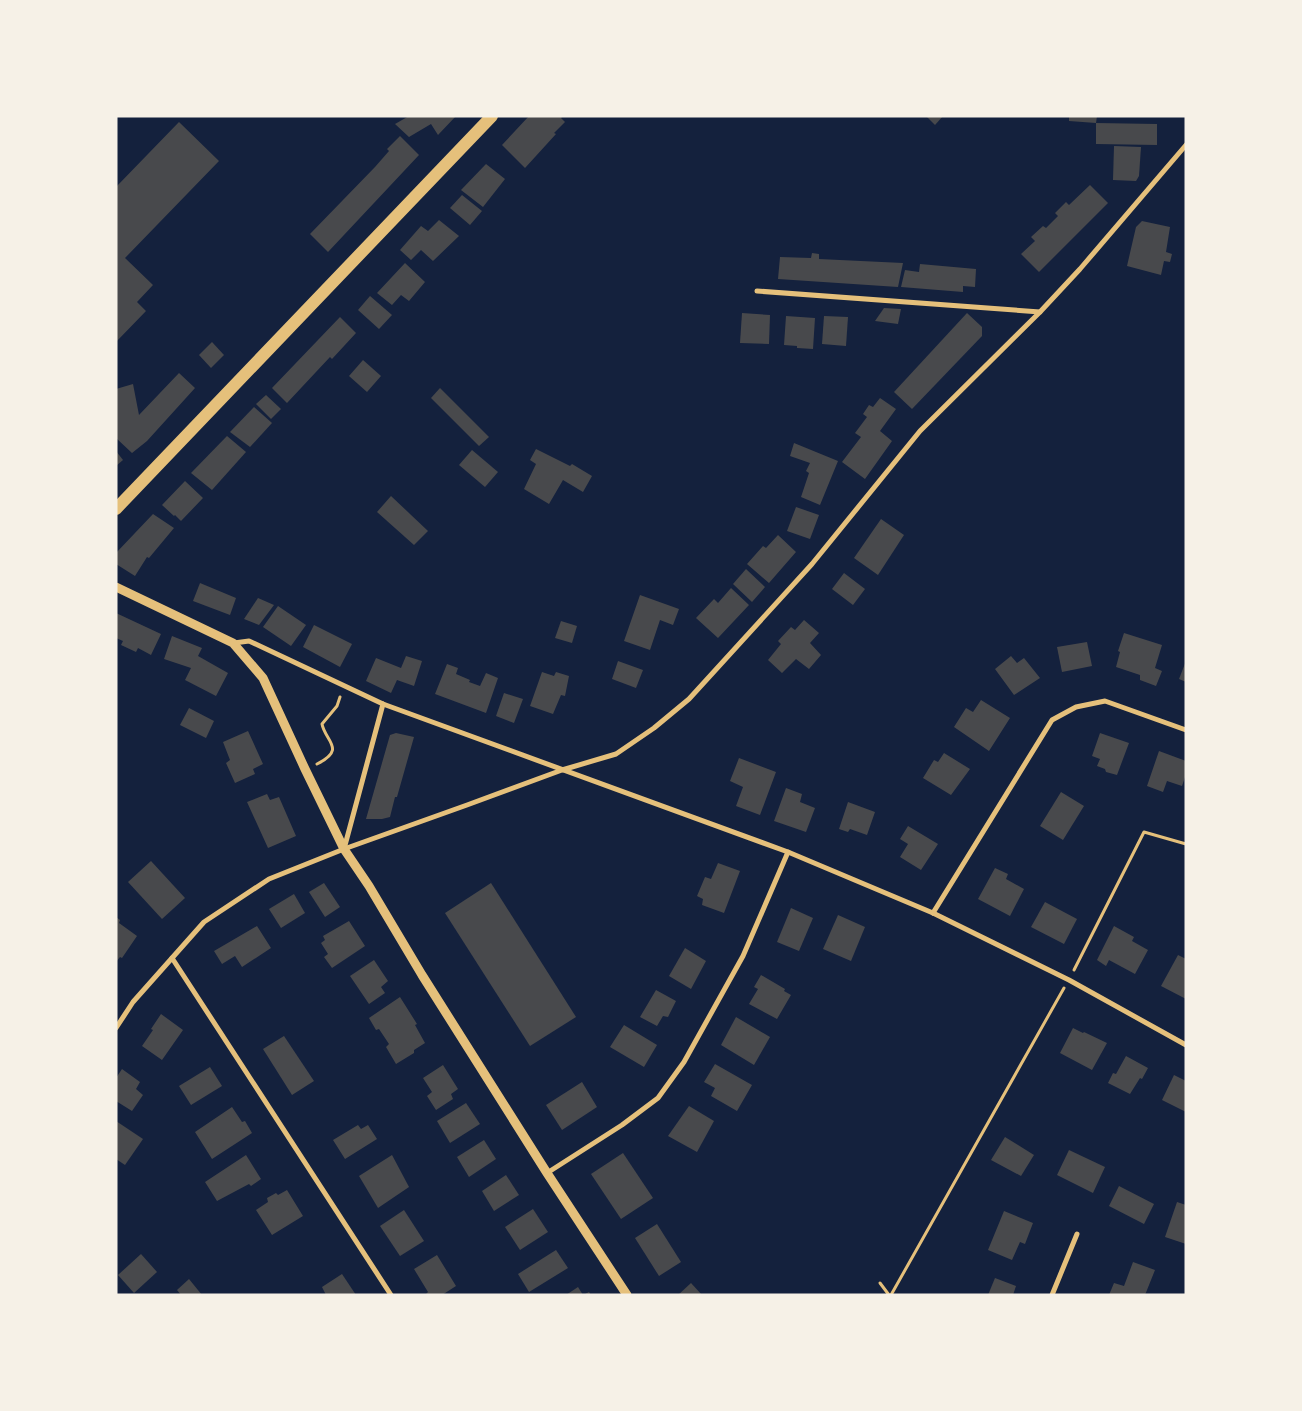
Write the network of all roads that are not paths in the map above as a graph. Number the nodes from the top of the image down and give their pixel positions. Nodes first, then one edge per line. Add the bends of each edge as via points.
1 (492, 116) edge
2 (1186, 145) edge
3 (757, 291) dead end
4 (1040, 312) junction
5 (116, 509) edge
6 (116, 587) edge
7 (233, 643) junction
8 (383, 704) junction
9 (1186, 730) edge
10 (562, 770) junction
11 (344, 849) junction
12 (788, 852) junction
13 (934, 913) junction
14 (172, 958) junction
15 (116, 1028) edge
16 (1186, 1045) edge
17 (547, 1173) junction
18 (1077, 1234) dead end
19 (391, 1295) edge
20 (627, 1295) edge
21 (1052, 1295) edge

1 - 5 main road
2 - 4 street
3 - 4 street
4 - 10 street via 920,431 812,564 689,699 616,754
6 - 7 street
7 - 8 street via 249,641
7 - 11 street via 263,678
8 - 10 street
8 - 11 street
9 - 13 street via 1105,701 1076,707 1052,720
10 - 11 street
10 - 12 street
11 - 14 street via 269,879 204,922
11 - 17 street
12 - 13 street
12 - 17 street via 743,956 684,1062 658,1098
13 - 16 street via 1069,980
14 - 15 street via 133,1002
14 - 19 street
17 - 20 street
18 - 21 street

